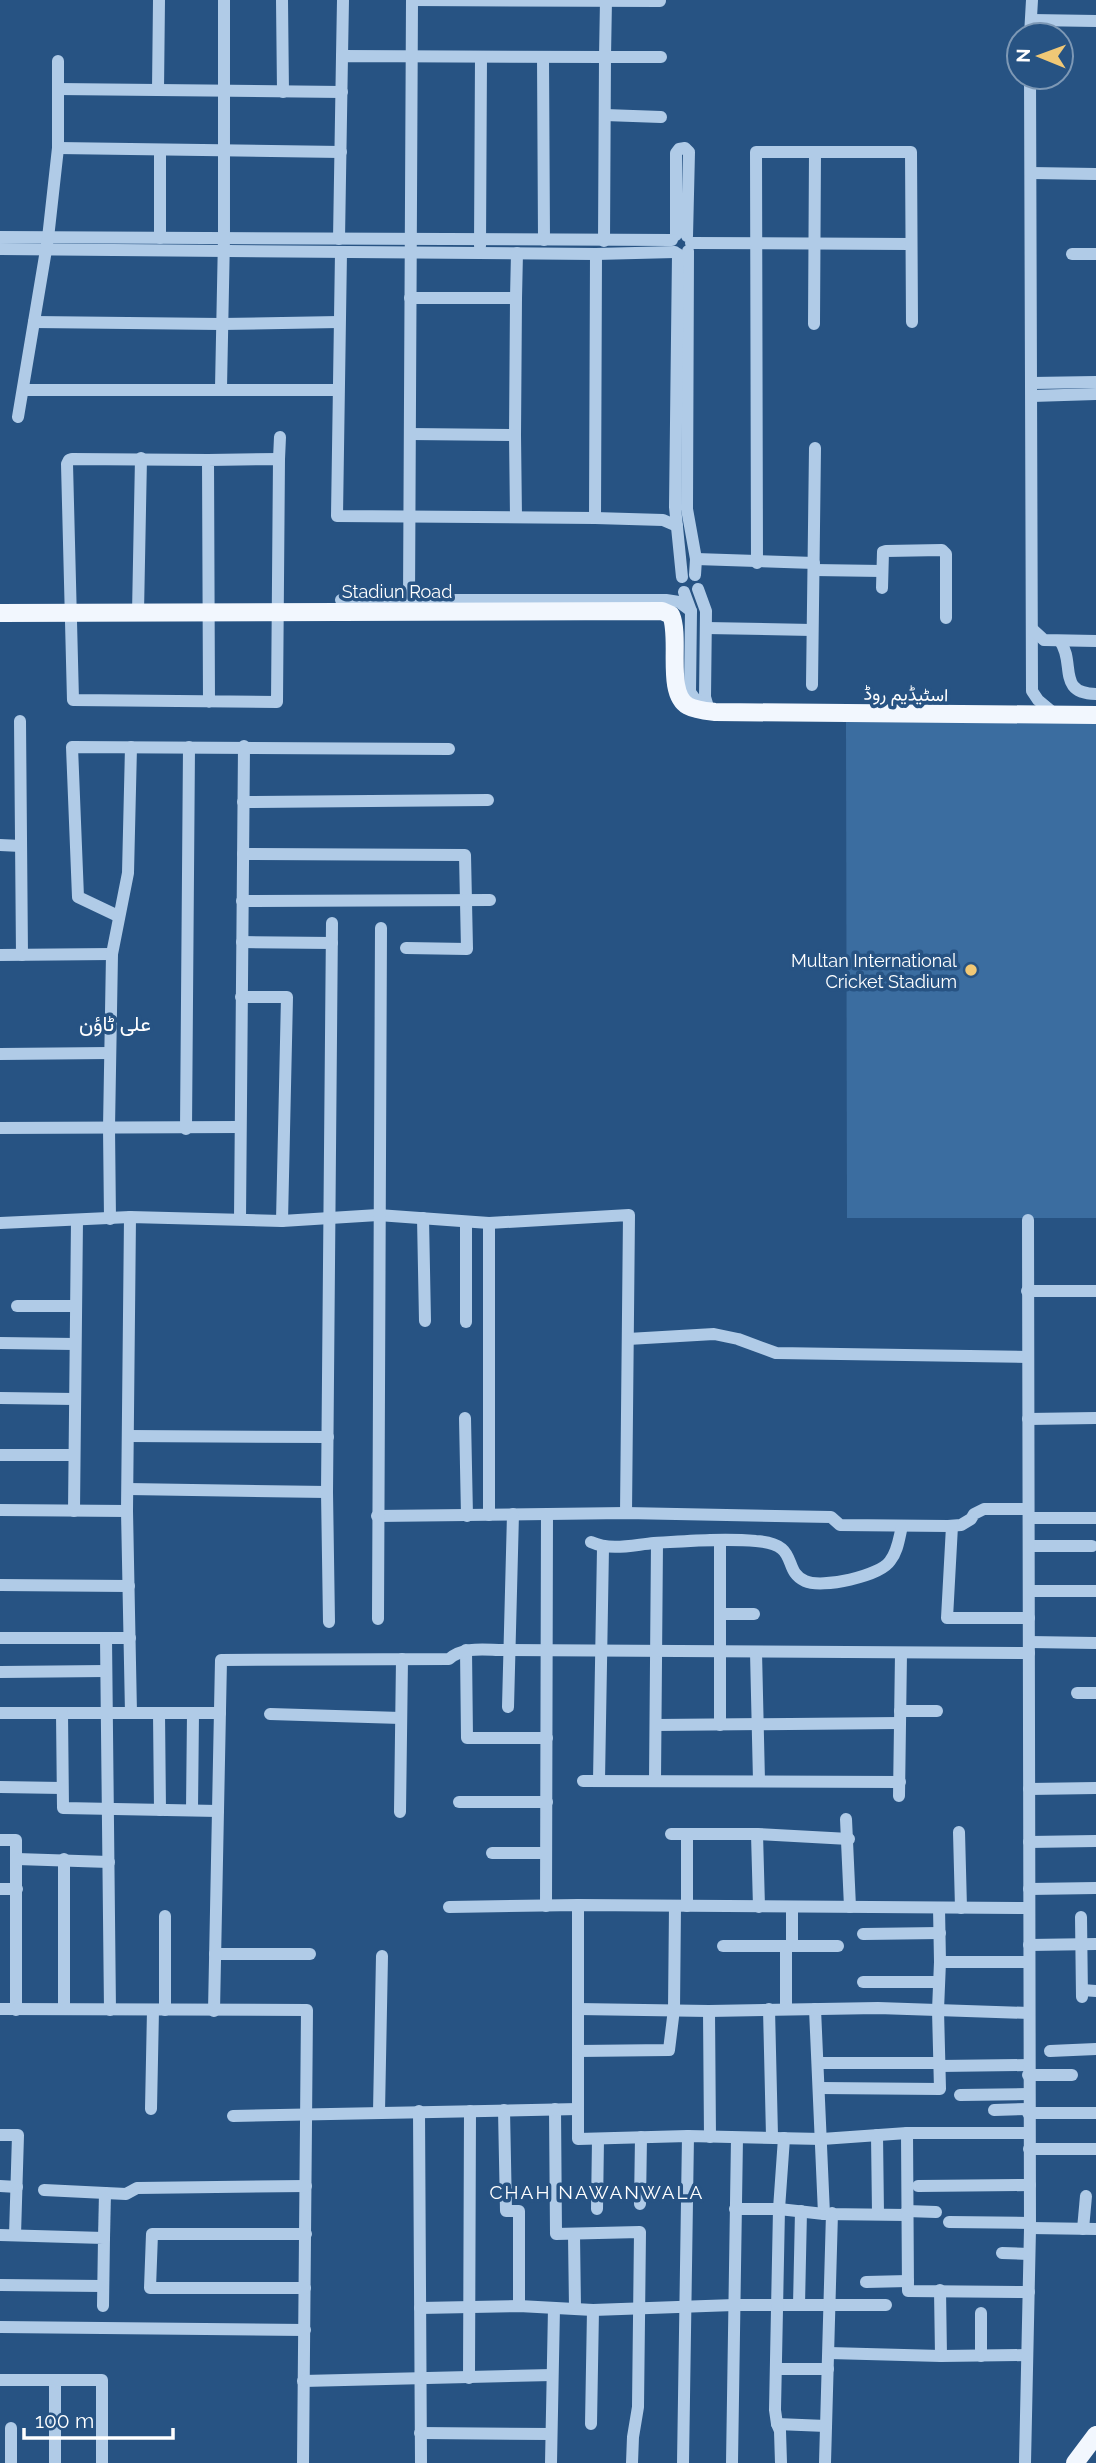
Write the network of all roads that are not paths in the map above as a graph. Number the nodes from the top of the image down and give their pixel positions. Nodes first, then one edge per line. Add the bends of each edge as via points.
1 (159, 0) edge
2 (224, 0) edge
3 (282, 0) edge
4 (343, 0) edge
5 (412, 0) edge
6 (467, 0) edge
7 (1032, 0) edge
8 (606, 1) edge
9 (660, 1) edge
10 (1032, 20) joint
11 (1096, 21) edge
12 (342, 56) junction
13 (412, 57) junction
14 (481, 57) junction
15 (543, 57) junction
16 (605, 57) junction
17 (661, 57) dead end
18 (58, 61) dead end
19 (58, 89) junction
20 (158, 90) junction
21 (1030, 91) edge
22 (224, 92) junction
23 (283, 92) junction
24 (342, 92) junction
25 (605, 115) junction
26 (661, 117) dead end
27 (58, 148) junction
28 (160, 150) junction
29 (224, 152) junction
30 (341, 152) junction
31 (815, 152) junction
32 (1031, 173) junction
33 (1096, 174) edge
34 (224, 237) junction
35 (160, 238) junction
36 (411, 239) junction
37 (544, 240) junction
38 (604, 241) junction
39 (5, 243) edge
40 (757, 243) junction
41 (814, 243) junction
42 (47, 244) junction
43 (681, 244) junction
44 (911, 244) junction
45 (340, 245) junction
46 (480, 247) junction
47 (224, 251) junction
48 (410, 253) junction
49 (517, 253) junction
50 (596, 254) junction
51 (1072, 254) dead end
52 (1096, 254) edge
53 (410, 298) junction
54 (516, 298) junction
55 (34, 322) junction
56 (339, 322) junction
57 (912, 322) dead end
58 (221, 324) junction
59 (814, 324) dead end
60 (1096, 382) edge
61 (221, 388) junction
62 (1032, 389) junction
63 (23, 390) junction
64 (338, 390) junction
65 (1096, 394) edge
66 (18, 417) dead end
67 (410, 435) junction
68 (515, 435) junction
69 (280, 437) dead end
70 (815, 448) dead end
71 (141, 458) junction
72 (279, 459) junction
73 (208, 460) junction
74 (410, 516) junction
75 (516, 517) junction
76 (595, 517) junction
77 (677, 526) junction
78 (696, 559) junction
79 (757, 563) junction
80 (814, 566) junction
81 (882, 571) junction
82 (689, 576) junction
83 (882, 588) dead end
84 (698, 589) junction
85 (684, 592) junction
86 (341, 600) dead end
87 (409, 601) junction
88 (691, 611) junction
89 (0, 613) edge
90 (69, 613) junction
91 (138, 613) junction
92 (208, 613) junction
93 (277, 614) junction
94 (946, 618) dead end
95 (706, 628) junction
96 (1032, 629) junction
97 (813, 630) junction
98 (1060, 641) junction
99 (1096, 641) edge
100 (812, 685) dead end
101 (1096, 694) edge
102 (209, 702) junction
103 (712, 709) junction
104 (1057, 715) junction
105 (1096, 715) edge
106 (20, 721) dead end
107 (244, 746) junction
108 (131, 747) junction
109 (189, 747) junction
110 (449, 749) dead end
111 (488, 800) dead end
112 (243, 802) junction
113 (0, 845) edge
114 (22, 846) junction
115 (243, 854) junction
116 (466, 900) junction
117 (490, 900) dead end
118 (242, 901) junction
119 (118, 916) junction
120 (332, 923) dead end
121 (381, 928) dead end
122 (242, 942) junction
123 (331, 943) junction
124 (406, 948) dead end
125 (112, 954) junction
126 (0, 955) edge
127 (22, 955) junction
128 (241, 997) junction
129 (110, 1052) junction
130 (0, 1054) edge
131 (0, 1128) edge
132 (108, 1128) junction
133 (239, 1128) junction
134 (186, 1129) junction
135 (378, 1215) junction
136 (130, 1217) junction
137 (329, 1217) junction
138 (423, 1218) junction
139 (110, 1219) junction
140 (240, 1219) junction
141 (77, 1220) junction
142 (1028, 1220) dead end
143 (282, 1221) junction
144 (466, 1222) junction
145 (0, 1223) edge
146 (489, 1223) junction
147 (1027, 1291) junction
148 (1096, 1291) edge
149 (17, 1306) dead end
150 (75, 1306) junction
151 (425, 1321) dead end
152 (466, 1322) dead end
153 (628, 1339) junction
154 (0, 1343) edge
155 (75, 1344) junction
156 (1028, 1357) junction
157 (0, 1398) edge
158 (75, 1399) junction
159 (466, 1418) dead end
160 (1096, 1418) edge
161 (1028, 1419) junction
162 (128, 1436) junction
163 (328, 1437) junction
164 (0, 1455) edge
165 (75, 1455) junction
166 (128, 1489) junction
167 (327, 1492) junction
168 (0, 1510) edge
169 (74, 1511) junction
170 (128, 1511) junction
171 (626, 1513) junction
172 (513, 1514) junction
173 (547, 1514) junction
174 (1029, 1514) junction
175 (489, 1515) junction
176 (377, 1516) junction
177 (467, 1516) junction
178 (757, 1516) junction
179 (1096, 1518) edge
180 (902, 1526) junction
181 (952, 1526) junction
182 (720, 1541) junction
183 (757, 1541) junction
184 (657, 1543) junction
185 (1029, 1546) junction
186 (1092, 1546) dead end
187 (0, 1585) edge
188 (129, 1586) junction
189 (1029, 1591) junction
190 (1096, 1591) edge
191 (720, 1614) junction
192 (754, 1614) dead end
193 (1029, 1618) junction
194 (378, 1619) dead end
195 (329, 1622) dead end
196 (0, 1638) edge
197 (106, 1638) junction
198 (130, 1638) junction
199 (1096, 1643) edge
200 (1029, 1648) junction
201 (466, 1650) junction
202 (508, 1650) junction
203 (548, 1651) junction
204 (601, 1652) junction
205 (657, 1652) junction
206 (720, 1652) junction
207 (756, 1652) junction
208 (901, 1653) junction
209 (402, 1659) junction
210 (106, 1671) junction
211 (0, 1672) edge
212 (1077, 1693) dead end
213 (1096, 1693) edge
214 (508, 1707) dead end
215 (937, 1712) dead end
216 (0, 1713) edge
217 (62, 1713) junction
218 (107, 1713) junction
219 (131, 1713) junction
220 (159, 1713) junction
221 (192, 1713) junction
222 (220, 1713) junction
223 (270, 1714) dead end
224 (900, 1717) junction
225 (401, 1718) junction
226 (757, 1724) junction
227 (656, 1725) junction
228 (720, 1725) junction
229 (547, 1738) junction
230 (599, 1780) junction
231 (655, 1780) junction
232 (583, 1781) dead end
233 (759, 1781) junction
234 (900, 1782) junction
235 (0, 1787) edge
236 (62, 1788) junction
237 (1096, 1788) edge
238 (1030, 1790) junction
239 (899, 1796) dead end
240 (459, 1802) dead end
241 (547, 1802) junction
242 (108, 1809) junction
243 (160, 1810) junction
244 (192, 1810) junction
245 (218, 1811) junction
246 (400, 1812) dead end
247 (846, 1819) dead end
248 (959, 1832) dead end
249 (671, 1834) dead end
250 (687, 1834) junction
251 (758, 1834) junction
252 (849, 1839) junction
253 (0, 1840) edge
254 (1096, 1841) edge
255 (1029, 1842) junction
256 (492, 1853) dead end
257 (547, 1853) junction
258 (17, 1859) junction
259 (64, 1859) junction
260 (109, 1861) junction
261 (1096, 1888) edge
262 (0, 1889) edge
263 (17, 1889) junction
264 (1029, 1889) junction
265 (578, 1905) junction
266 (546, 1906) junction
267 (681, 1906) junction
268 (759, 1906) junction
269 (449, 1907) dead end
270 (793, 1907) junction
271 (850, 1907) junction
272 (939, 1908) junction
273 (961, 1908) junction
274 (1029, 1908) junction
275 (164, 1916) dead end
276 (1082, 1917) dead end
277 (940, 1933) junction
278 (863, 1934) dead end
279 (1082, 1944) junction
280 (1096, 1944) edge
281 (1029, 1945) junction
282 (723, 1946) dead end
283 (789, 1946) junction
284 (838, 1946) dead end
285 (215, 1954) junction
286 (310, 1954) dead end
287 (382, 1956) dead end
288 (940, 1962) junction
289 (1028, 1962) junction
290 (863, 1982) dead end
291 (939, 1982) junction
292 (1096, 1991) edge
293 (0, 2009) edge
294 (64, 2009) junction
295 (578, 2009) junction
296 (674, 2009) junction
297 (786, 2009) junction
298 (816, 2009) junction
299 (16, 2010) junction
300 (110, 2010) junction
301 (159, 2010) junction
302 (769, 2010) junction
303 (938, 2010) junction
304 (214, 2011) junction
305 (709, 2011) junction
306 (1028, 2013) junction
307 (1096, 2049) edge
308 (578, 2051) junction
309 (1050, 2051) dead end
310 (818, 2063) junction
311 (939, 2064) junction
312 (1028, 2070) junction
313 (1072, 2075) dead end
314 (820, 2088) junction
315 (1028, 2094) junction
316 (960, 2095) dead end
317 (151, 2109) dead end
318 (555, 2109) junction
319 (578, 2109) junction
320 (504, 2110) junction
321 (994, 2110) dead end
322 (419, 2111) junction
323 (470, 2111) junction
324 (1028, 2111) junction
325 (379, 2112) junction
326 (306, 2113) junction
327 (1096, 2113) edge
328 (233, 2116) dead end
329 (907, 2133) junction
330 (1029, 2133) junction
331 (0, 2135) edge
332 (877, 2135) junction
333 (688, 2136) junction
334 (641, 2137) junction
335 (710, 2137) junction
336 (778, 2137) junction
337 (598, 2138) junction
338 (737, 2138) junction
339 (822, 2139) junction
340 (1030, 2149) junction
341 (1096, 2149) edge
342 (1030, 2185) junction
343 (0, 2186) edge
344 (306, 2186) junction
345 (918, 2186) dead end
346 (18, 2187) junction
347 (44, 2190) dead end
348 (105, 2193) junction
349 (1086, 2196) dead end
350 (640, 2204) dead end
351 (779, 2208) junction
352 (597, 2209) dead end
353 (735, 2209) junction
354 (802, 2211) junction
355 (936, 2212) dead end
356 (828, 2213) junction
357 (907, 2213) junction
358 (878, 2214) junction
359 (949, 2222) dead end
360 (1030, 2225) junction
361 (1089, 2229) edge
362 (306, 2234) junction
363 (0, 2235) edge
364 (15, 2235) junction
365 (575, 2235) junction
366 (104, 2238) junction
367 (1002, 2253) dead end
368 (1029, 2254) junction
369 (908, 2281) junction
370 (866, 2283) dead end
371 (0, 2285) edge
372 (103, 2286) junction
373 (305, 2288) junction
374 (940, 2290) junction
375 (1029, 2292) junction
376 (734, 2305) junction
377 (776, 2305) junction
378 (799, 2305) junction
379 (830, 2305) junction
380 (886, 2305) dead end
381 (103, 2306) dead end
382 (519, 2306) junction
383 (469, 2307) junction
384 (686, 2307) junction
385 (420, 2308) junction
386 (554, 2308) junction
387 (575, 2308) junction
388 (640, 2309) junction
389 (593, 2310) junction
390 (981, 2314) dead end
391 (0, 2328) edge
392 (305, 2330) junction
393 (829, 2353) junction
394 (1027, 2355) junction
395 (941, 2356) junction
396 (981, 2356) junction
397 (776, 2369) junction
398 (828, 2369) junction
399 (552, 2375) junction
400 (421, 2377) junction
401 (469, 2378) junction
402 (55, 2379) junction
403 (0, 2380) edge
404 (303, 2381) junction
405 (592, 2424) dead end
406 (777, 2424) junction
407 (826, 2426) junction
408 (11, 2428) dead end
409 (420, 2433) junction
410 (551, 2434) junction
411 (1096, 2435) edge
412 (1096, 2452) edge
413 (11, 2463) edge
414 (55, 2463) edge
415 (102, 2463) edge
416 (303, 2463) edge
417 (421, 2463) edge
418 (551, 2463) edge
419 (632, 2463) edge
420 (683, 2463) edge
421 (732, 2463) edge
422 (781, 2463) edge
423 (825, 2463) edge
424 (1025, 2463) edge
425 (1075, 2463) edge
426 (1088, 2463) edge

1 - 20 street
2 - 22 street
3 - 23 street
4 - 12 street
5 - 6 street
5 - 13 street
6 - 8 street
7 - 10 street
8 - 9 street
8 - 16 street
10 - 11 street
12 - 13 street
12 - 24 street
13 - 14 street
13 - 36 street
14 - 15 street
14 - 46 street
15 - 16 street
15 - 37 street
16 - 17 street
16 - 25 street
18 - 19 street
19 - 20 street
19 - 27 street
20 - 22 street
21 - 32 street
22 - 23 street
22 - 29 street
23 - 24 street
24 - 30 street
25 - 26 street
25 - 38 street
27 - 28 street
27 - 42 street
28 - 29 street
28 - 35 street
29 - 30 street
29 - 34 street
30 - 45 street
31 - 40 street via 757,152
31 - 41 street
31 - 44 street via 911,152
32 - 33 street
32 - 62 street
34 - 35 street
34 - 45 street
34 - 47 street
35 - 42 street
36 - 45 street
36 - 46 street
36 - 48 street
37 - 38 street
37 - 46 street
38 - 43 street
39 - 42 street
40 - 41 street
40 - 43 street
40 - 79 street
41 - 44 street
41 - 59 street
42 - 47 street
42 - 55 street
43 - 43 street via 676,153 685,148 689,152
43 - 50 street
43 - 77 street
43 - 78 street via 687,509
44 - 57 street
45 - 47 street
45 - 48 street
45 - 56 street
46 - 48 street
46 - 49 street
47 - 58 street
48 - 53 street
49 - 50 street
49 - 54 street
50 - 76 street
51 - 52 street
53 - 54 street
53 - 67 street
54 - 68 street
55 - 58 street
55 - 63 street
56 - 58 street
56 - 64 street
58 - 61 street
60 - 62 street
61 - 63 street
61 - 64 street
62 - 65 street
62 - 96 street
63 - 66 street
64 - 74 street via 337,516
67 - 68 street
67 - 74 street
68 - 75 street
69 - 72 street
70 - 80 street
71 - 73 street
71 - 90 street via 69,460
71 - 91 street
72 - 73 street
72 - 93 street
73 - 92 street
74 - 75 street
74 - 87 street
75 - 76 street
76 - 77 street via 663,520
77 - 82 street
78 - 79 street
78 - 82 street
79 - 80 street
80 - 81 street
80 - 97 street
81 - 83 street
81 - 94 street via 883,552 942,550 946,554
82 - 84 street via 700,581
82 - 85 street via 679,586
84 - 85 street
84 - 95 street
85 - 88 street
86 - 87 street
87 - 88 street via 666,600
88 - 103 street via 690,692
89 - 90 main road, Stadiun Road
90 - 91 main road, Stadiun Road
90 - 102 street via 73,701
91 - 92 main road, Stadiun Road
92 - 93 main road, Stadiun Road
92 - 102 street
93 - 102 street via 277,702
93 - 103 main road, Stadiun Road via 662,611 673,621 675,679 681,700 695,709
95 - 97 street
95 - 103 street via 705,697
96 - 98 street via 1044,640
96 - 104 street via 1032,691
97 - 100 street
98 - 99 street
98 - 101 street via 1073,687
103 - 104 main road, اسٹیڈیم روڈ
104 - 105 main road, اسٹیڈیم روڈ
106 - 114 street
107 - 109 street
107 - 110 street
107 - 112 street
108 - 109 street
108 - 119 street via 128,873
108 - 119 street via 72,747 78,897
109 - 134 street
111 - 112 street
112 - 115 street
113 - 114 street
114 - 127 street
115 - 116 street via 466,855
115 - 118 street
116 - 117 street
116 - 118 street
116 - 124 street via 467,949
118 - 122 street
119 - 125 street
120 - 123 street
121 - 135 street
122 - 123 street
122 - 128 street
123 - 137 street
125 - 127 street
125 - 129 street
126 - 127 street
128 - 133 street
128 - 143 street via 287,997
129 - 130 street
129 - 132 street
131 - 132 street
132 - 134 street
132 - 139 street
133 - 134 street
133 - 140 street
135 - 137 street
135 - 138 street
135 - 176 street
136 - 139 street
136 - 140 street
136 - 162 street
137 - 143 street
137 - 163 street
138 - 144 street
138 - 151 street
139 - 141 street
140 - 143 street
141 - 145 street
141 - 150 street
142 - 147 street
144 - 146 street
144 - 152 street
146 - 153 street via 629,1215
146 - 175 street
147 - 148 street
147 - 156 street
149 - 150 street
150 - 155 street
153 - 156 street via 714,1335 776,1353
153 - 171 street
154 - 155 street
155 - 158 street
156 - 161 street
157 - 158 street
158 - 165 street
159 - 177 street
160 - 161 street
161 - 174 street
162 - 163 street
162 - 166 street
163 - 167 street
164 - 165 street
165 - 169 street
166 - 167 street
166 - 170 street
167 - 195 street
168 - 169 street
169 - 170 street
170 - 188 street
171 - 173 street
171 - 178 street
172 - 173 street
172 - 175 street
172 - 202 street
173 - 203 street
174 - 179 street
174 - 181 street via 984,1509
174 - 185 street
175 - 177 street
176 - 177 street
176 - 194 street
178 - 180 street via 831,1517 840,1525
178 - 183 street
180 - 181 street
180 - 183 street via 890,1563 879,1571 819,1584 793,1572 782,1547
181 - 193 street via 947,1618
182 - 183 street
182 - 184 street
182 - 191 street
184 - 204 street via 597,1545
184 - 205 street
185 - 186 street
185 - 189 street
187 - 188 street
188 - 198 street
189 - 190 street
189 - 193 street
191 - 192 street
191 - 206 street
193 - 200 street
196 - 197 street
197 - 198 street
197 - 210 street
198 - 219 street
199 - 200 street
200 - 208 street
200 - 238 street
201 - 202 street
201 - 209 street via 449,1659
201 - 229 street via 467,1738
202 - 203 street
202 - 214 street
203 - 204 street
203 - 229 street
204 - 205 street
204 - 230 street
205 - 206 street
205 - 227 street
206 - 207 street
206 - 228 street
207 - 208 street
207 - 226 street
208 - 224 street
209 - 222 street via 221,1660
209 - 225 street
210 - 211 street
210 - 218 street
212 - 213 street
215 - 224 street
216 - 217 street
217 - 218 street
217 - 236 street
218 - 219 street
218 - 242 street
219 - 220 street
220 - 221 street
220 - 243 street
221 - 222 street
221 - 244 street
222 - 245 street
223 - 225 street
224 - 226 street
224 - 234 street
225 - 246 street
226 - 228 street
226 - 233 street
227 - 228 street
227 - 231 street
229 - 241 street
230 - 231 street
230 - 232 street
231 - 233 street
233 - 234 street
234 - 239 street
235 - 236 street
236 - 242 street via 63,1808
237 - 238 street
238 - 255 street
240 - 241 street
241 - 257 street
242 - 243 street
242 - 260 street
243 - 244 street
244 - 245 street
245 - 285 street
247 - 252 street
248 - 273 street
249 - 250 street
250 - 251 street
250 - 267 street
251 - 252 street
251 - 268 street
252 - 271 street
253 - 258 street via 16,1840
254 - 255 street
255 - 264 street
256 - 257 street
257 - 266 street
258 - 259 street
258 - 263 street
259 - 260 street
259 - 294 street
260 - 300 street
261 - 264 street
262 - 263 street
263 - 299 street
264 - 274 street
265 - 266 street
265 - 267 street
265 - 295 street
266 - 269 street
267 - 268 street
267 - 296 street
268 - 270 street
270 - 271 street
270 - 283 street
271 - 272 street
272 - 273 street
272 - 277 street
273 - 274 street
274 - 281 street
275 - 301 street
276 - 279 street
277 - 278 street
277 - 288 street
279 - 280 street
279 - 281 street
279 - 292 street via 1082,1994
281 - 289 street
282 - 283 street
283 - 284 street
283 - 297 street
285 - 286 street
285 - 304 street
287 - 325 street
288 - 289 street
288 - 291 street
289 - 306 street
290 - 291 street
291 - 303 street
293 - 299 street
294 - 299 street
294 - 300 street
295 - 296 street
295 - 308 street
296 - 305 street
296 - 308 street via 669,2050
297 - 298 street
297 - 302 street
298 - 303 street
298 - 310 street
300 - 301 street
301 - 304 street
301 - 317 street
302 - 305 street
302 - 336 street
303 - 306 street
303 - 311 street
304 - 326 street via 307,2010
305 - 335 street
306 - 312 street
307 - 309 street
308 - 319 street
310 - 311 street
310 - 314 street
311 - 312 street
311 - 314 street via 940,2090
312 - 313 street
312 - 315 street
314 - 339 street
315 - 316 street
315 - 324 street
318 - 319 street
318 - 320 street
318 - 365 street via 556,2234
319 - 337 street via 578,2139
320 - 323 street
320 - 382 street via 506,2211 519,2211
321 - 324 street
322 - 323 street
322 - 325 street
322 - 385 street
323 - 383 street
324 - 327 street
324 - 330 street
325 - 326 street
326 - 328 street
326 - 344 street
329 - 330 street
329 - 332 street
329 - 357 street
330 - 340 street
331 - 346 street via 18,2135
332 - 339 street
332 - 358 street
333 - 334 street
333 - 335 street
333 - 384 street
334 - 337 street
334 - 350 street
335 - 338 street
336 - 338 street
336 - 339 street
336 - 351 street
337 - 352 street
338 - 353 street
339 - 356 street
340 - 341 street
340 - 342 street
342 - 345 street
342 - 360 street
343 - 346 street
344 - 348 street via 137,2188 126,2194
344 - 362 street
346 - 364 street
347 - 348 street
348 - 366 street
349 - 361 street
351 - 353 street
351 - 354 street
351 - 377 street
353 - 376 street
354 - 356 street
354 - 378 street
355 - 357 street
356 - 358 street
356 - 379 street
357 - 358 street
357 - 369 street
359 - 360 street
360 - 361 street
360 - 368 street
362 - 373 street
362 - 373 street via 152,2234 150,2287
363 - 364 street
364 - 366 street
365 - 387 street
365 - 388 street via 640,2232
366 - 372 street
367 - 368 street
368 - 375 street
369 - 370 street
369 - 374 street via 908,2291
371 - 372 street
372 - 381 street
373 - 392 street
374 - 375 street
374 - 395 street
375 - 394 street
376 - 377 street
376 - 384 street
376 - 421 street
377 - 378 street
377 - 397 street
378 - 379 street
379 - 380 street
379 - 393 street
382 - 383 street
382 - 386 street
383 - 385 street
383 - 401 street
384 - 388 street
384 - 420 street
385 - 400 street
386 - 387 street
386 - 399 street
387 - 389 street
388 - 389 street
388 - 419 street
389 - 405 street
390 - 396 street
391 - 392 street
392 - 404 street
393 - 395 street
393 - 398 street
394 - 396 street
394 - 424 street
395 - 396 street
397 - 398 street
397 - 406 street
398 - 407 street
399 - 401 street
399 - 410 street
400 - 401 street
400 - 404 street
400 - 409 street
402 - 403 street
402 - 414 street
402 - 415 street via 102,2380
404 - 416 street
406 - 407 street
406 - 422 street
407 - 423 street
408 - 413 street
409 - 410 street
409 - 417 street
410 - 418 street
411 - 425 main road
412 - 426 main road

